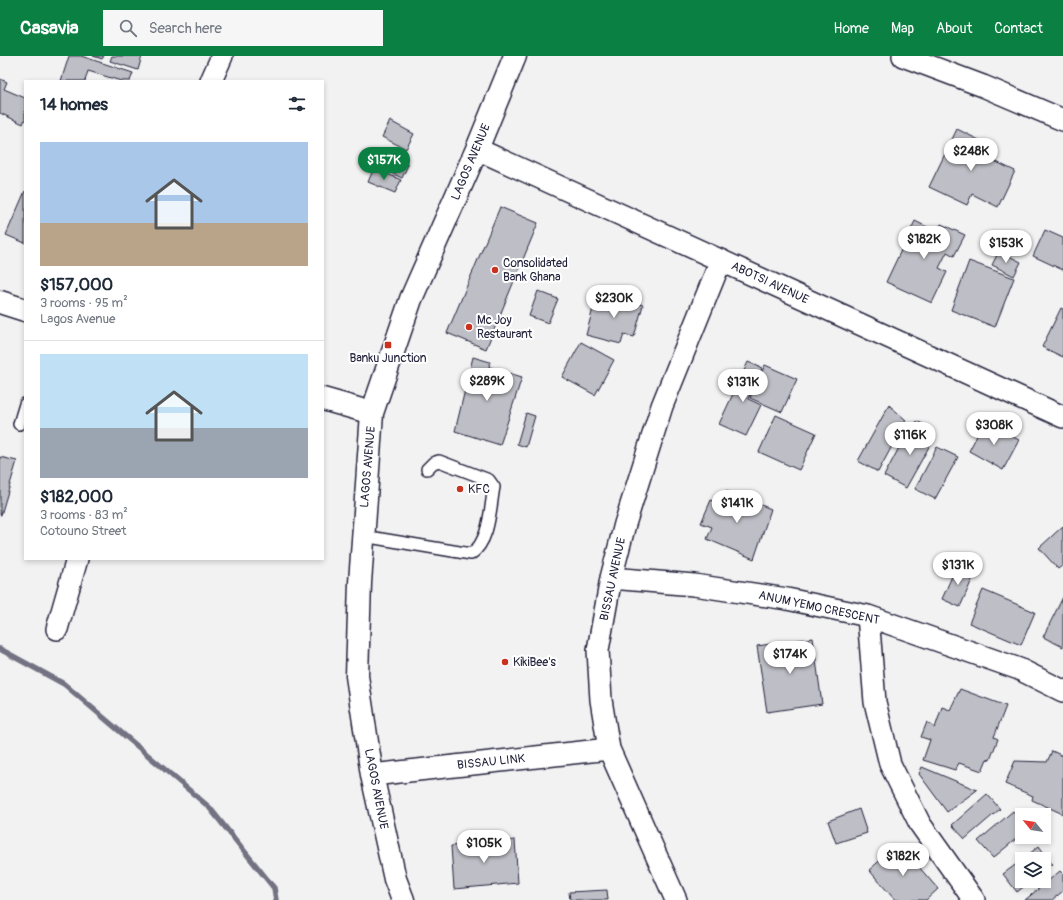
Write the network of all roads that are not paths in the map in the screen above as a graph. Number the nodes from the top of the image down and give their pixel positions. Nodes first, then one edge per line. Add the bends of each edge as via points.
1 (222, 56) edge
2 (515, 56) edge
3 (903, 56) edge
4 (211, 80) edge
5 (1063, 120) edge
6 (477, 149) junction
7 (721, 260) junction
8 (0, 302) edge
9 (24, 310) edge
10 (324, 399) edge
11 (24, 407) edge
12 (372, 413) junction
13 (1063, 417) edge
14 (19, 424) dead end
15 (427, 469) dead end
16 (363, 536) junction
17 (77, 560) edge
18 (611, 578) junction
19 (868, 616) junction
20 (57, 629) dead end
21 (1063, 691) edge
22 (609, 749) junction
23 (372, 775) junction
24 (403, 900) edge
25 (676, 900) edge
26 (974, 900) edge

1 - 4 street
2 - 6 street, LAGOS AVENUE
3 - 5 street
6 - 7 street, ABOTSI AVENUE
6 - 12 street, LAGOS AVENUE via 411,299
7 - 13 street, ABOTSI AVENUE
7 - 18 street, BISSAU AVENUE via 662,406
8 - 9 street
10 - 12 street
11 - 14 lane
12 - 16 street, LAGOS AVENUE
15 - 16 lane via 439,461 489,480 494,487 484,540 478,549 471,554
16 - 23 street, LAGOS AVENUE via 357,676
17 - 20 street
18 - 19 street, ANUM YEMO CRESCENT via 694,585 787,599
18 - 22 street, BISSAU AVENUE via 598,650 601,700
19 - 21 street, ANUM YEMO CRESCENT via 1019,669
19 - 26 street via 875,702 890,764 920,824
22 - 23 street, BISSAU LINK
22 - 25 street, BISSAU AVENUE
23 - 24 street, LAGOS AVENUE via 395,879

